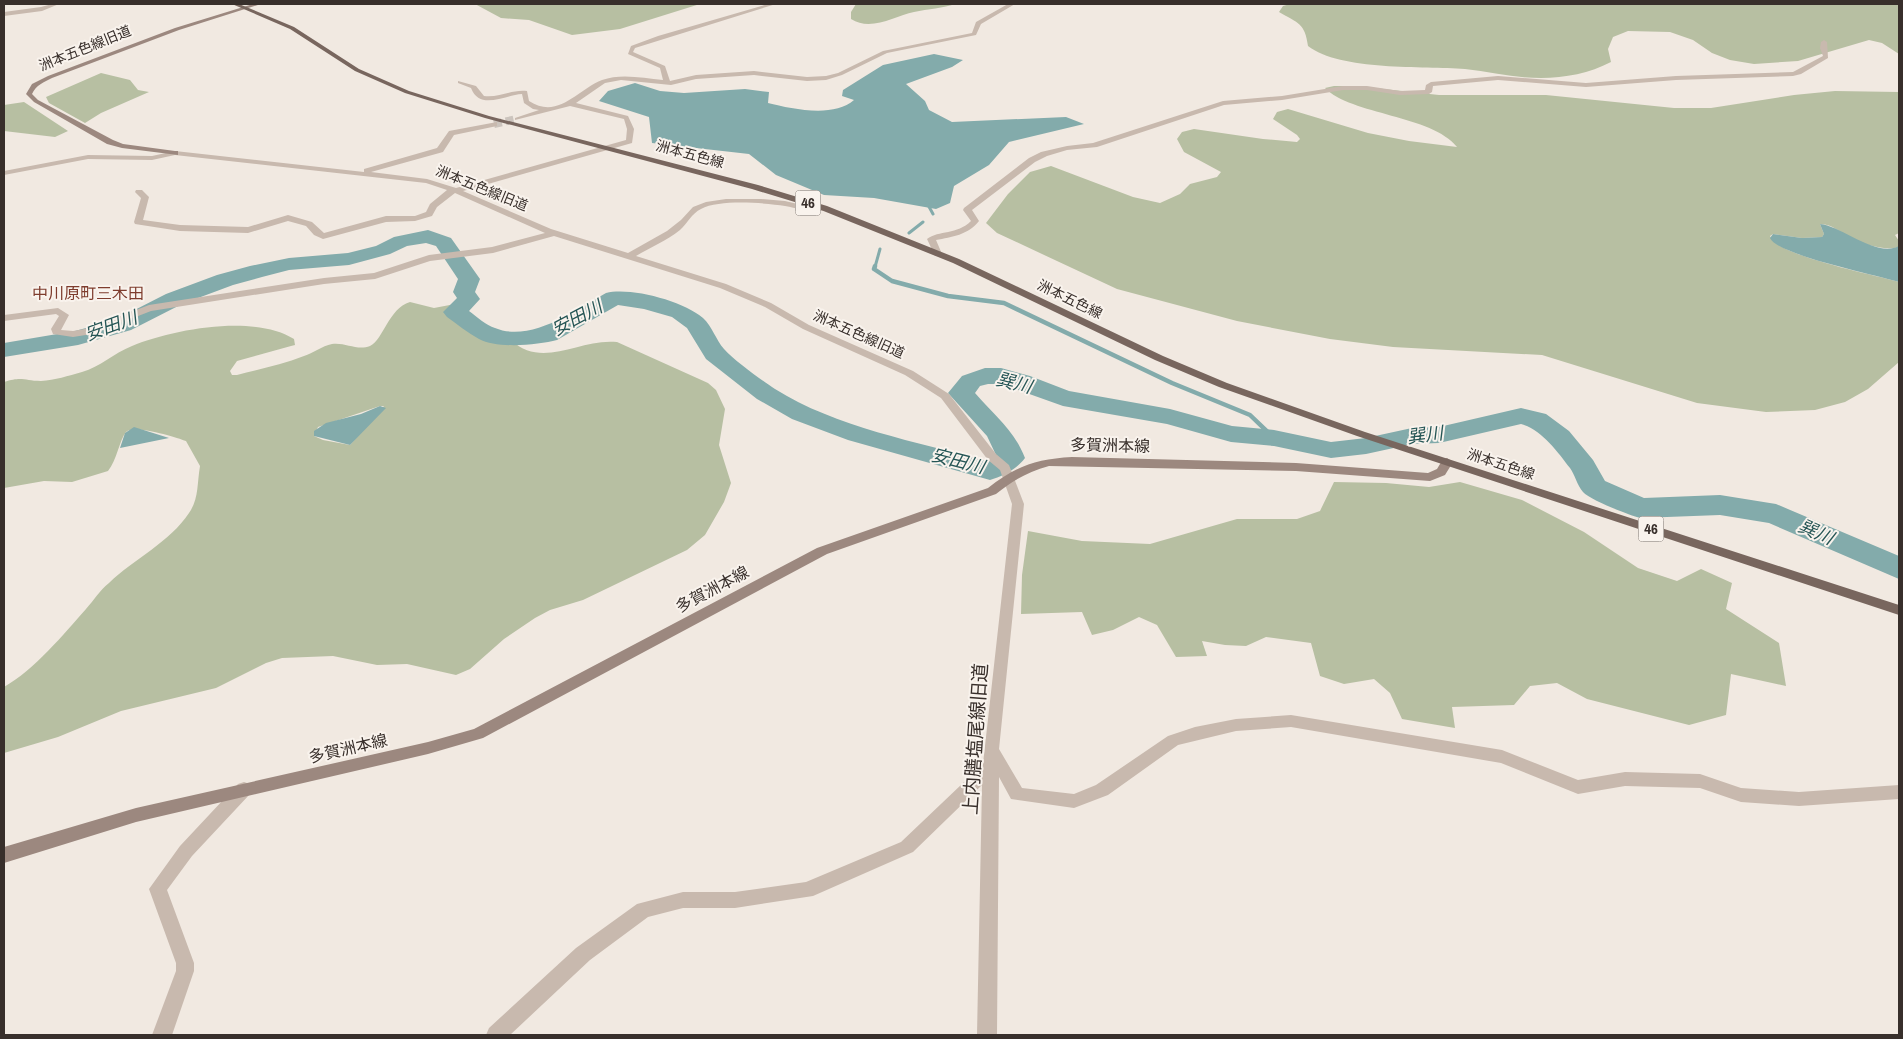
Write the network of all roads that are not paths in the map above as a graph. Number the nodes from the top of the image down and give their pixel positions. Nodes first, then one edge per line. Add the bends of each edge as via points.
1 (56, 4) edge
2 (235, 4) edge
3 (258, 4) edge
4 (773, 4) edge
5 (1012, 4) edge
6 (244, 7) junction
7 (4, 14) edge
8 (1824, 42) dead end
9 (460, 82) dead end
10 (666, 82) junction
11 (570, 104) junction
12 (546, 109) junction
13 (518, 118) tunnel mouth
14 (494, 124) tunnel mouth
15 (607, 148) junction
16 (175, 153) junction
17 (360, 172) junction
18 (4, 173) edge
19 (455, 190) junction
20 (139, 192) dead end
21 (824, 208) junction
22 (554, 233) junction
23 (938, 254) junction
24 (630, 256) junction
25 (4, 318) edge
26 (1447, 462) junction
27 (1006, 473) junction
28 (1899, 610) edge
29 (990, 758) junction
30 (244, 789) junction
31 (1899, 792) edge
32 (4, 855) edge
33 (162, 1035) edge
34 (496, 1035) edge
35 (987, 1035) edge

1 - 7 street
2 - 6 main road, 洲本五色線 / 46
3 - 6 main road
4 - 10 street via 633,47 630,53 663,67
5 - 10 street via 978,23 974,34 885,52 826,78 744,73
6 - 15 main road, 洲本五色線 / 46 via 292,28 357,70 407,92 446,106
6 - 16 main road, 洲本五色線旧道 via 68,70 43,80 29,90 28,94 36,101 114,143
8 - 23 street via 1826,57 1793,74 1586,85 1498,78 1431,84 1429,92 1417,94 1342,88 1223,103 1094,145 1054,150 1032,160 968,210 974,221 969,228 931,239
9 - 12 street via 474,87 480,98 525,92 526,102 535,108
10 - 11 street via 635,78 603,82
11 - 12 street
11 - 15 street via 626,117 631,135 629,141
12 - 13 street
14 - 17 street via 452,133 440,150
15 - 19 street
15 - 21 main road, 洲本五色線 / 46 via 754,186
16 - 17 street, 洲本五色線旧道
16 - 18 street via 152,158 88,157
17 - 19 street, 洲本五色線旧道 via 427,181
19 - 20 street via 445,194 426,216 386,218 323,236 309,224 288,218 248,230 180,228 138,222 145,197
19 - 22 street, 洲本五色線旧道
21 - 23 main road, 洲本五色線 / 46
21 - 24 street via 802,210 764,202 698,207 682,224
22 - 24 street, 洲本五色線旧道
22 - 25 street via 493,250 429,258 367,277 158,307 111,325 73,334 57,332 64,315 58,311
23 - 26 main road, 洲本五色線 / 46 via 1223,385
24 - 27 street, 洲本五色線旧道 via 723,286 909,373 946,396
26 - 27 main road, 多賀洲本線 via 1441,472 1430,477 1296,467 1072,461 1048,462
26 - 28 main road, 洲本五色線 / 46
27 - 29 street, 上内膳塩尾線旧道 via 1018,504
27 - 30 main road, 多賀洲本線 via 992,491 822,551 566,684 478,734
29 - 31 street via 1017,794 1074,801 1102,790 1173,740 1236,725 1290,721 1502,757 1578,788 1625,779 1700,782 1741,795 1799,799
29 - 34 street via 907,847 807,890 735,900 683,900 643,910 583,954
29 - 35 street, 上内膳塩尾線旧道
30 - 32 main road, 多賀洲本線 via 136,815
30 - 33 street via 186,851 158,889 185,963

